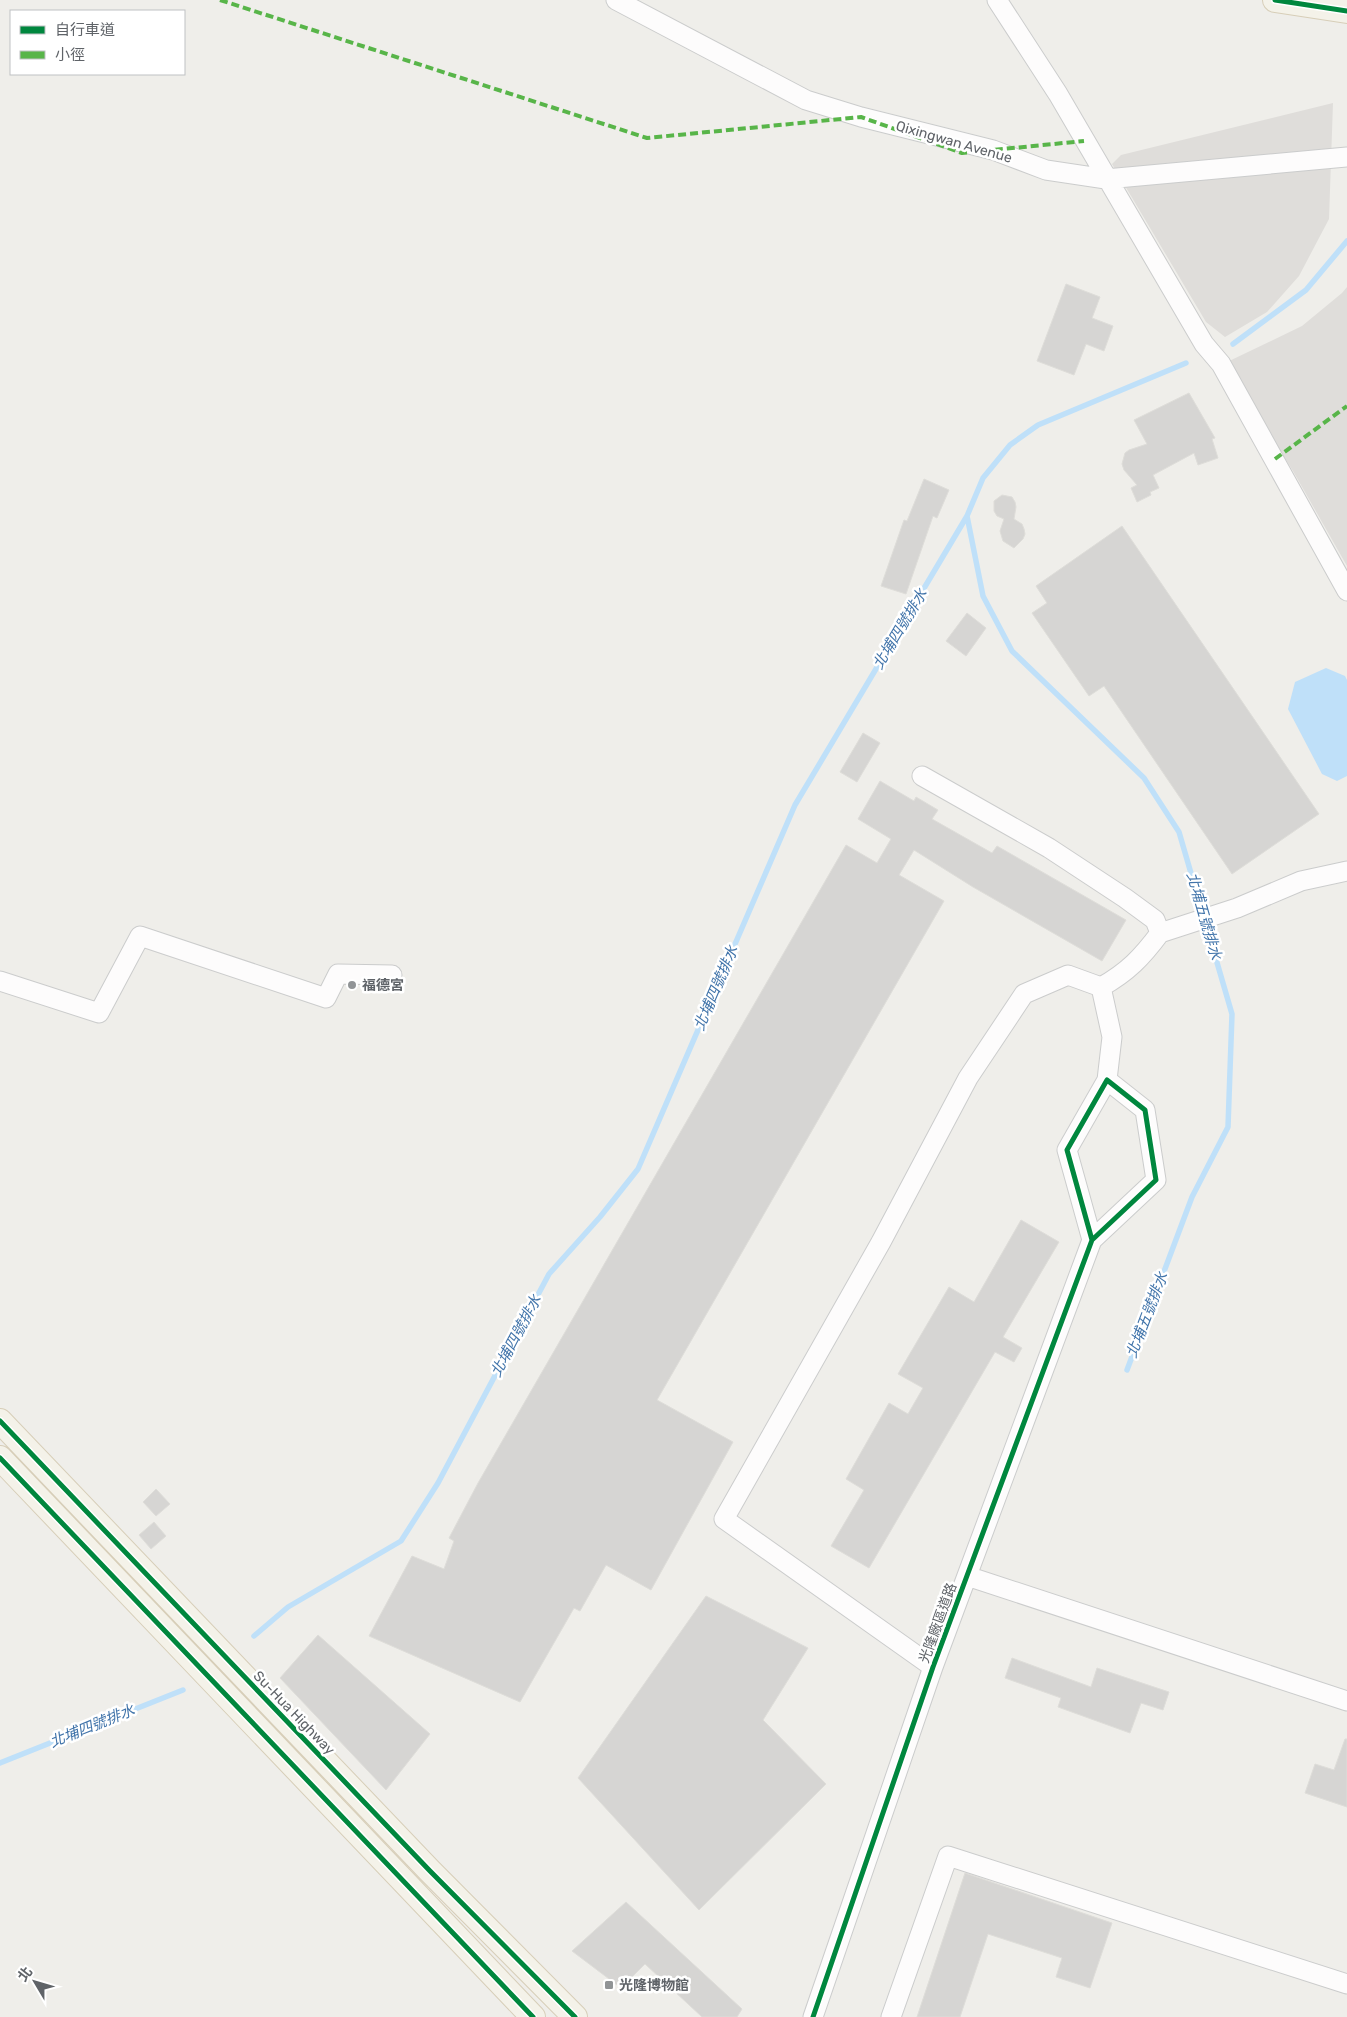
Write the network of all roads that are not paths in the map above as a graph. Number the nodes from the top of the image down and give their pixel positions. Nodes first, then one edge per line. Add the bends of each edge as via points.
1 (616, 0) edge
2 (997, 0) edge
3 (1275, 0) edge
4 (1347, 11) edge
5 (1347, 157) edge
6 (1106, 179) junction
7 (1347, 591) edge
8 (922, 776) dead end
9 (1347, 871) edge
10 (1160, 933) junction
11 (392, 975) dead end
12 (0, 981) edge
13 (1102, 987) junction
14 (1107, 1080) junction
15 (1092, 1240) junction
16 (0, 1421) edge
17 (0, 1458) edge
18 (967, 1576) junction
19 (933, 1667) junction
20 (1347, 1702) edge
21 (1347, 1984) edge
22 (533, 2017) edge
23 (575, 2017) edge
24 (813, 2017) edge
25 (891, 2017) edge

1 - 6 street, Qixingwan Avenue via 806,100 993,150 1046,170
2 - 6 street via 1058,94
3 - 4 main road
5 - 6 street, Qixingwan Avenue
6 - 7 street via 1204,344 1221,364
8 - 10 street via 1048,848 1118,893 1155,920
9 - 10 street via 1301,881 1237,908
10 - 13 street via 1122,976
11 - 12 street via 338,974 326,998 140,936 99,1013
13 - 14 street via 1112,1037
13 - 19 street via 1068,975 1024,994 968,1078 881,1242 724,1520
14 - 15 street via 1067,1150
14 - 15 street, 光隆廠區道路 via 1145,1110 1156,1180
15 - 18 street, 光隆廠區道路
16 - 23 main road, Su-Hua Highway via 430,1871
17 - 22 main road
18 - 19 street, 光隆廠區道路
18 - 20 street
19 - 24 street, 光隆廠區道路
21 - 25 street via 948,1856

